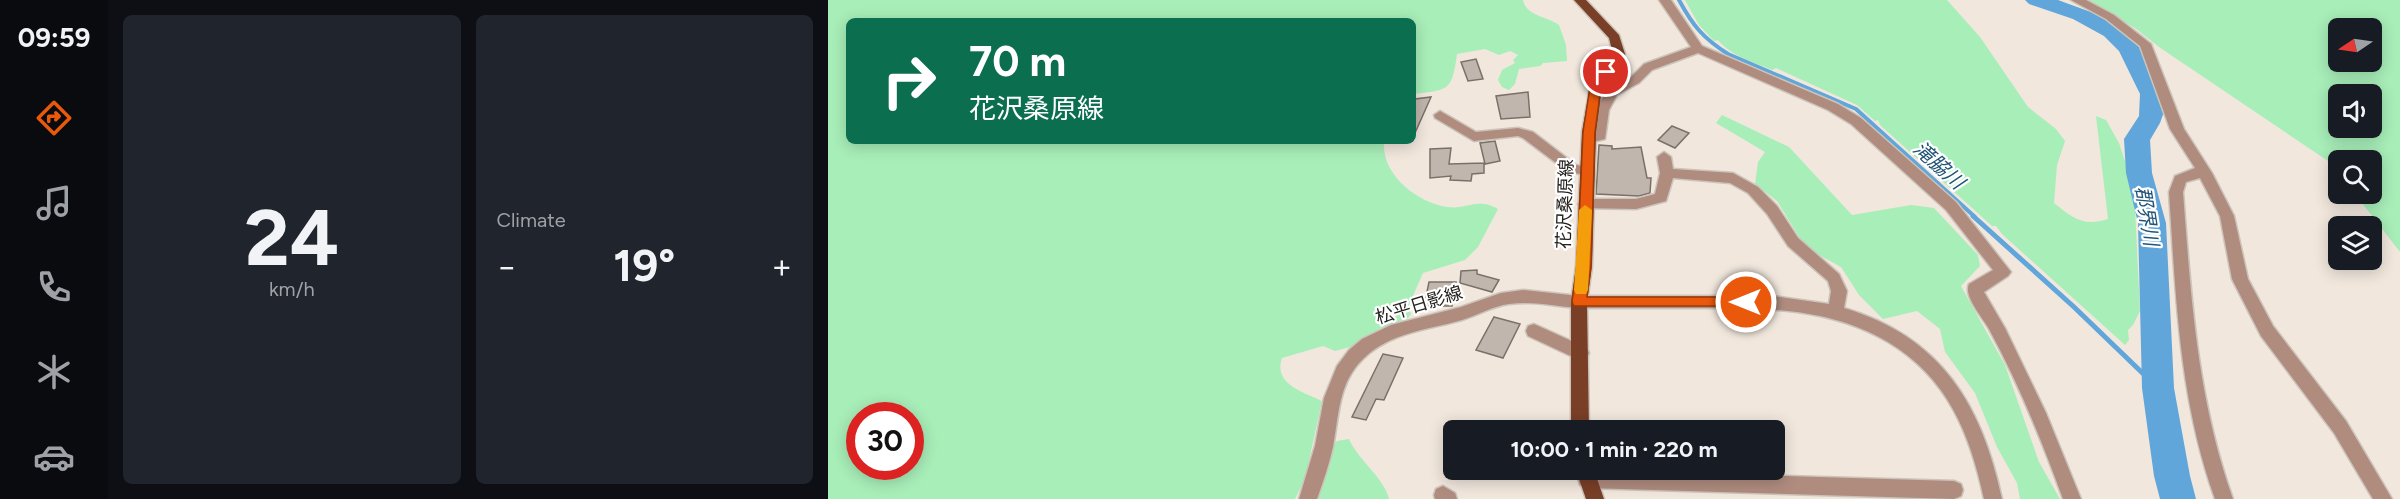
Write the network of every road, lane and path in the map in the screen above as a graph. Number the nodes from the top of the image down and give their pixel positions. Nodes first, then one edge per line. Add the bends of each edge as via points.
1 (1580, 0) edge
2 (1665, 0) edge
3 (2077, 0) edge
4 (1698, 49) junction
5 (1440, 115) dead end
6 (1589, 139) junction
7 (1664, 157) dead end
8 (1586, 170) junction
9 (1667, 173) junction
10 (2205, 173) junction
11 (1585, 204) junction
12 (1580, 302) junction
13 (1836, 312) junction
14 (1534, 332) dead end
15 (1581, 353) junction
16 (1580, 420) edge
17 (1589, 488) edge
18 (1954, 490) dead end
19 (1308, 499) edge
20 (1993, 499) edge
21 (2072, 499) edge
22 (2224, 499) edge
23 (2383, 499) edge

1 - 6 main road, 花沢桑原線 via 1615,37 1618,54 1596,87
2 - 4 street
3 - 10 street via 2110,17 2145,44 2177,129
4 - 6 street via 1648,66 1635,80 1612,92 1603,110 1600,136
4 - 21 street via 1813,98 1856,121 1951,206 1974,233 2003,272 1975,288 1976,293 1989,311 2028,393
5 - 8 street via 1474,137 1518,132 1528,135 1573,169
6 - 8 main road, 花沢桑原線
7 - 9 street
8 - 11 main road, 花沢桑原線
9 - 11 street via 1660,197 1635,204
9 - 13 street via 1733,178 1753,190 1793,242 1834,278 1839,291
10 - 22 street via 2180,179 2176,192 2188,359 2198,415
10 - 23 street via 2227,216 2240,279 2267,331 2340,427
11 - 12 main road, 花沢桑原線
12 - 13 street, 松平日影線 via 1769,302
12 - 15 main road, 花沢桑原線
12 - 19 street, 松平日影線 via 1514,297 1393,330 1368,343 1342,373 1330,405 1323,449
13 - 20 street, 松平日影線 via 1893,336 1917,353 1953,392 1980,447
14 - 15 street
15 - 16 main road, 花沢桑原線
17 - 18 street

